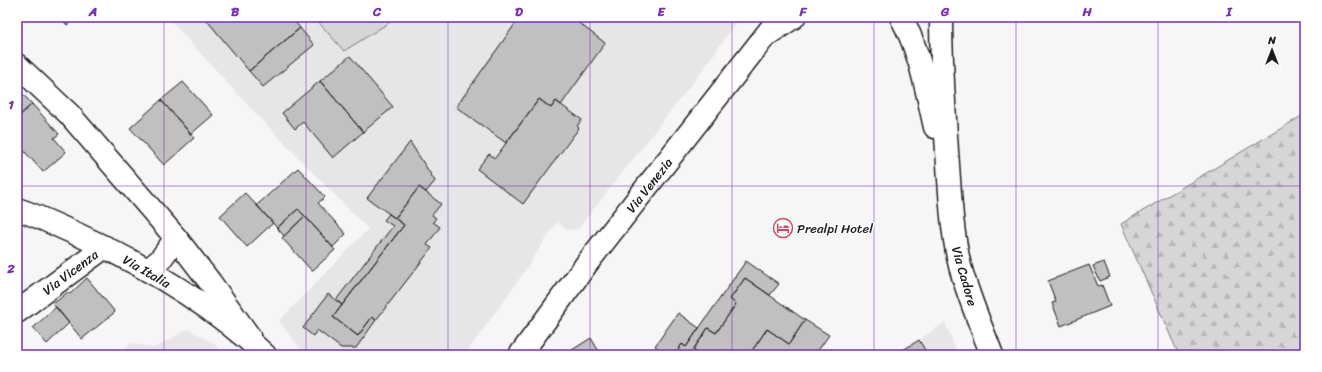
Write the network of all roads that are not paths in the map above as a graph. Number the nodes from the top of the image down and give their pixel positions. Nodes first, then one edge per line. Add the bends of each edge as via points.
1 (794, 17) edge
2 (941, 17) edge
3 (902, 22) edge
4 (774, 26) edge
5 (17, 65) edge
6 (950, 195) junction
7 (17, 209) edge
8 (176, 238) junction
9 (105, 247) junction
10 (148, 270) junction
11 (17, 312) edge
12 (261, 352) edge
13 (520, 355) edge
14 (992, 355) edge

1 - 4 main road, Via Venezia
2 - 6 main road
3 - 6 main road via 924,77
4 - 13 main road, Via Venezia via 588,262
5 - 8 main road via 69,114
6 - 14 main road, Via Cadore via 961,266
7 - 9 main road, Via Italia
8 - 10 main road via 160,260
8 - 12 main road
9 - 10 main road, Via Italia
9 - 11 main road, Via Vicenza
10 - 12 main road, Via Italia via 213,313

